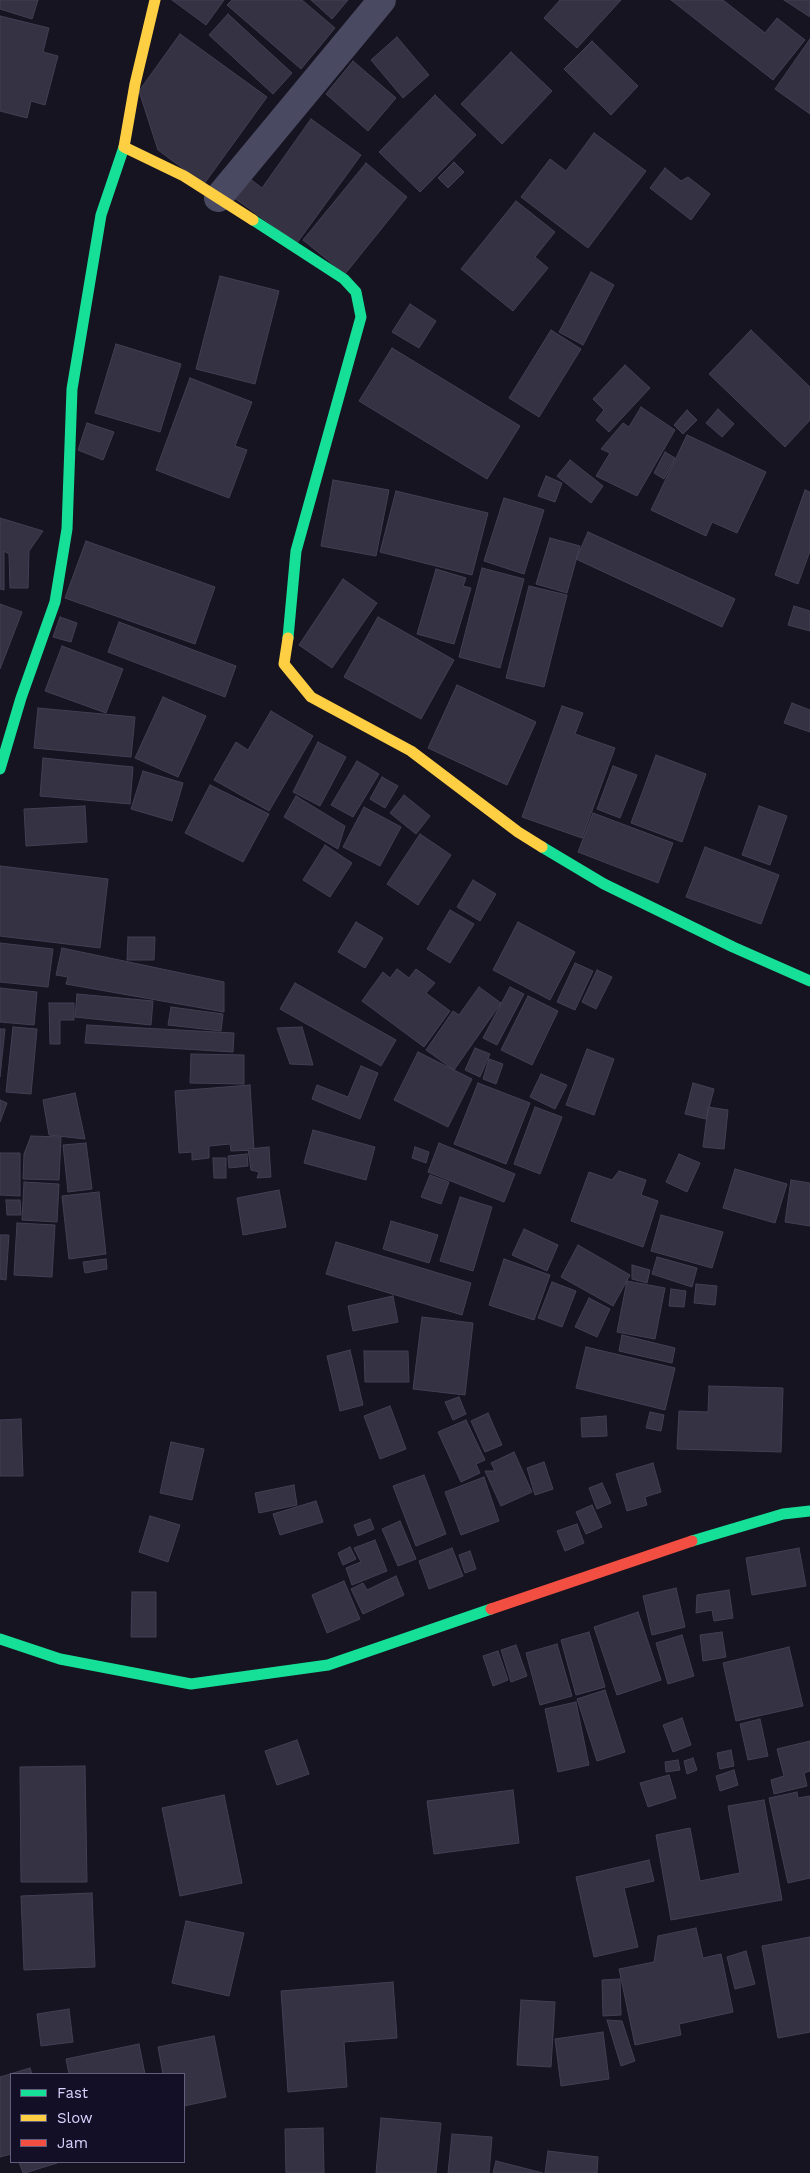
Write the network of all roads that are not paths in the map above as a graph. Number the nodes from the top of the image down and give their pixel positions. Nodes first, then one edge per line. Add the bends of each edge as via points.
1 (155, 0) edge
2 (382, 0) edge
3 (124, 147) junction
4 (218, 198) junction
5 (0, 769) edge
6 (810, 981) edge
7 (810, 1511) edge
8 (0, 1639) edge

1 - 3 street
2 - 4 street
3 - 4 street via 184,176
3 - 5 street via 100,215 72,390 67,529 54,602
4 - 6 street via 344,279 356,292 361,317 296,551 284,664 311,697 411,751 518,832 587,873 733,947
7 - 8 street via 783,1514 665,1549 328,1665 191,1684 60,1659

